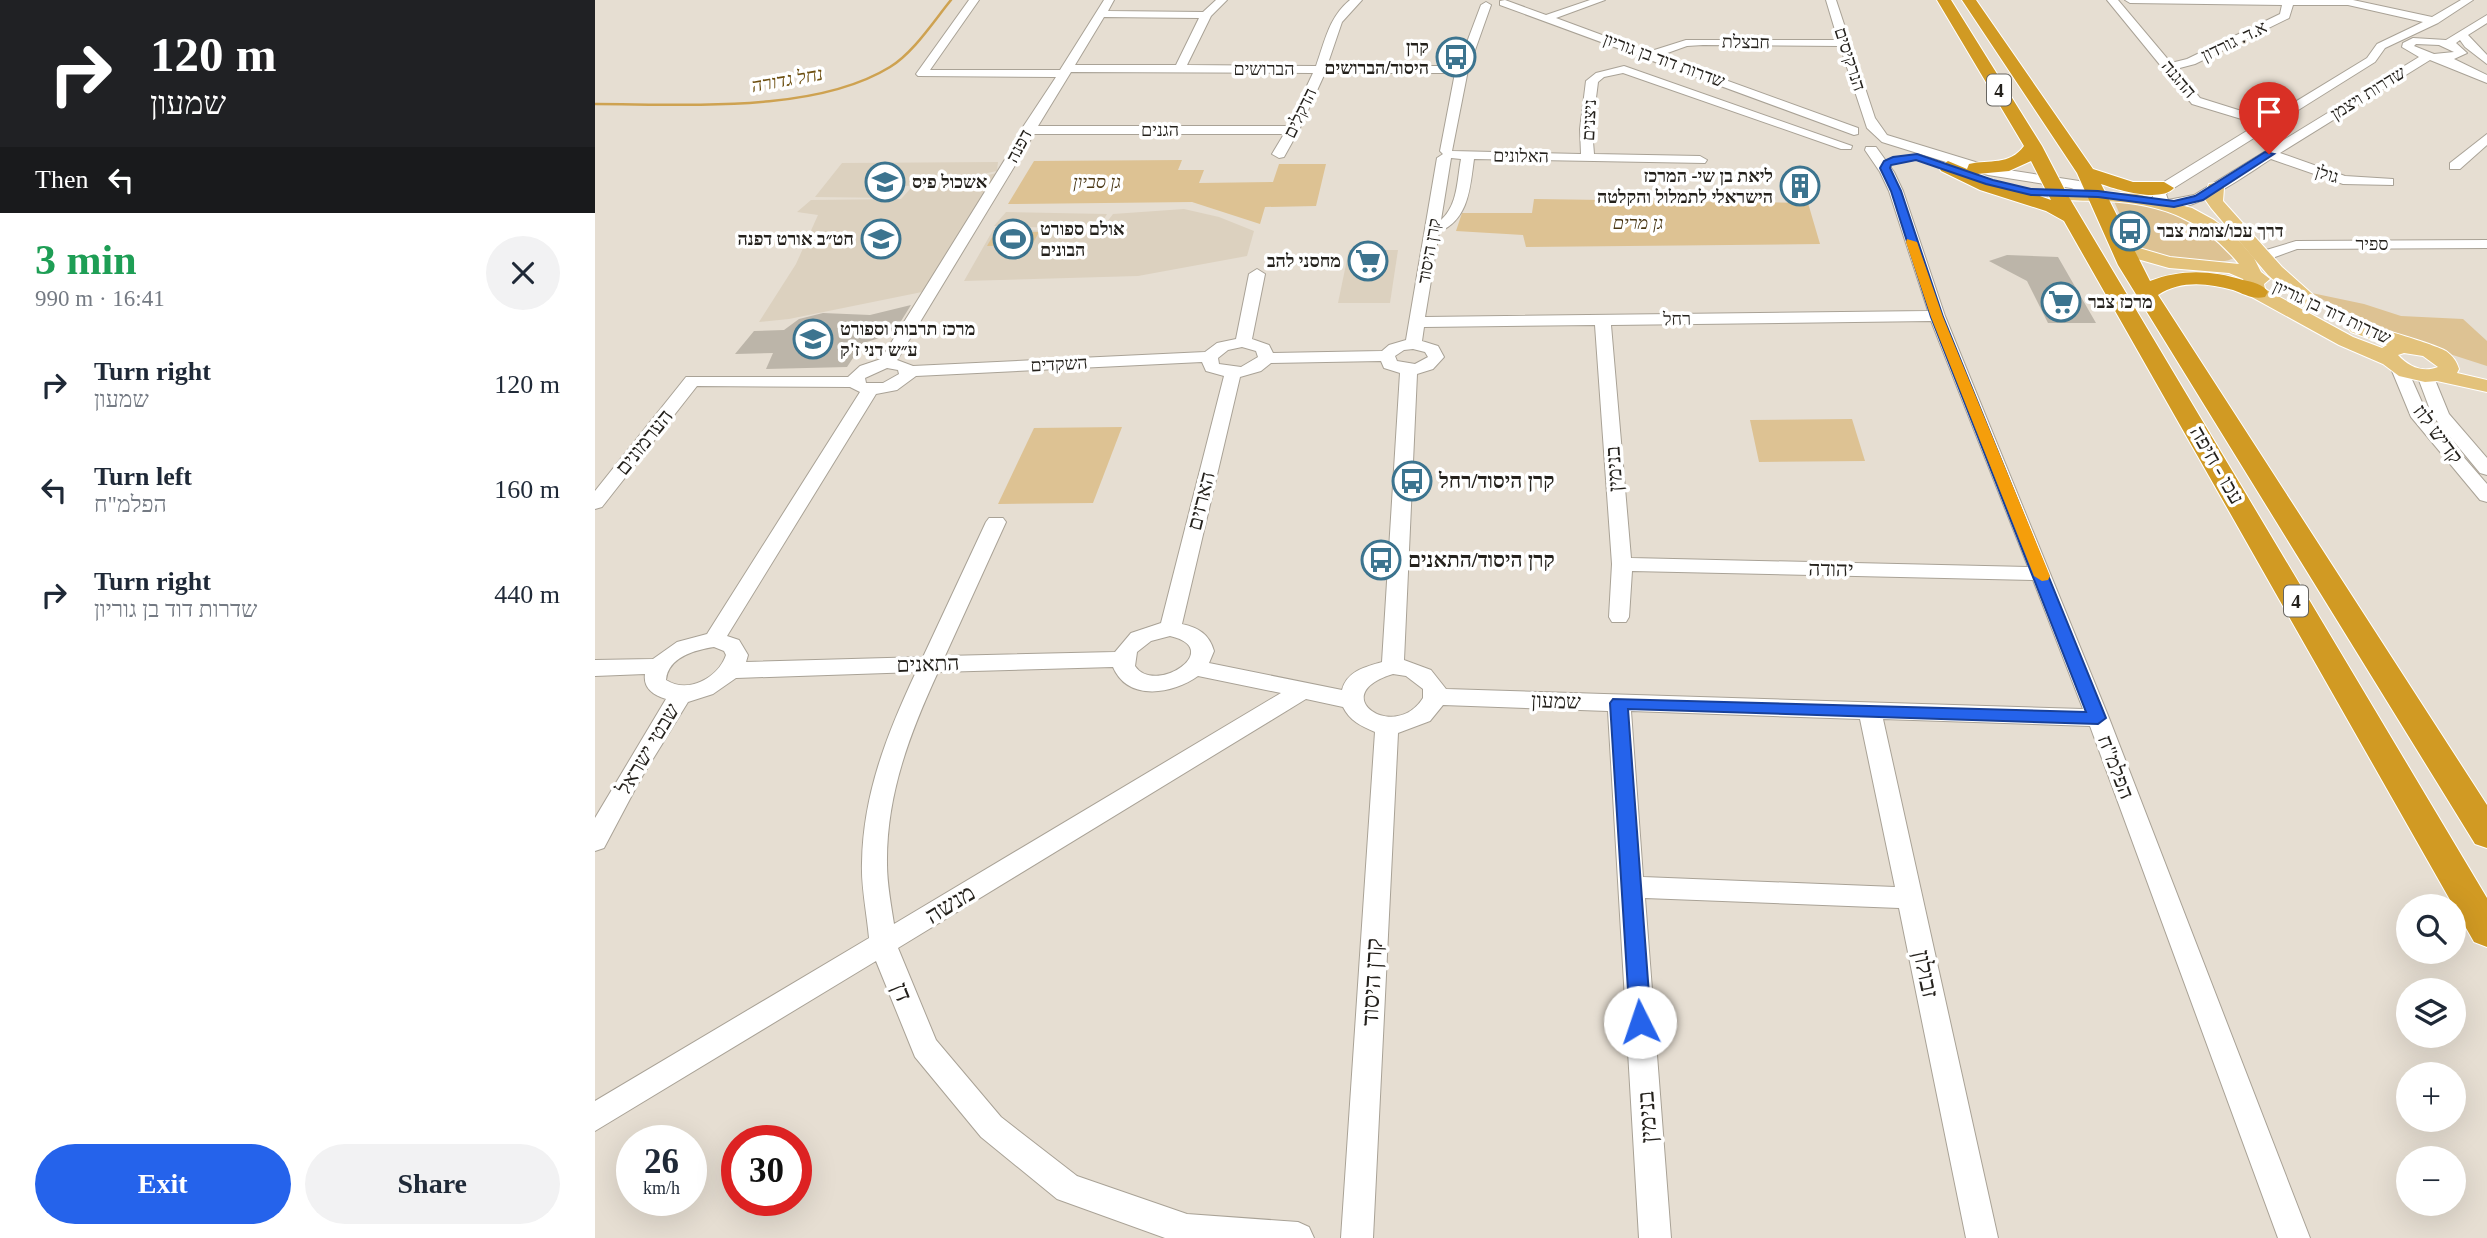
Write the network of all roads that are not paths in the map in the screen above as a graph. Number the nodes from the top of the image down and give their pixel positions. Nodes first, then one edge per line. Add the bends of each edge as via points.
1 (974, 0) edge
2 (1109, 0) edge
3 (1222, 0) edge
4 (1357, 0) edge
5 (1600, 0) edge
6 (1831, 0) edge
7 (1944, 0) edge
8 (1969, 0) edge
9 (2112, 0) edge
10 (2130, 0) edge
11 (2468, 0) edge
12 (2249, 1) edge
13 (1506, 2) edge
14 (2288, 3) junction
15 (1099, 14) junction
16 (1206, 15) junction
17 (1547, 18) junction
18 (2487, 18) edge
19 (2434, 21) junction
20 (2462, 34) junction
21 (2426, 41) junction
22 (1844, 43) junction
23 (2447, 44) junction
24 (2152, 46) junction
25 (2411, 50) junction
26 (2461, 53) junction
27 (1650, 55) junction
28 (2203, 56) junction
29 (2434, 57) junction
30 (2371, 60) junction
31 (2487, 62) edge
32 (2169, 67) junction
33 (1180, 68) junction
34 (2408, 68) junction
35 (1321, 69) junction
36 (1462, 69) junction
37 (1628, 69) joint
38 (2467, 69) junction
39 (1064, 70) junction
40 (2487, 79) edge
41 (1869, 118) junction
42 (1822, 119) junction
43 (2269, 123) junction
44 (1027, 130) junction
45 (1293, 130) junction
46 (1858, 131) junction
47 (2487, 138) edge
48 (2291, 141) junction
49 (1846, 144) junction
50 (1879, 144) junction
51 (2033, 146) junction
52 (1279, 154) dead end
53 (2269, 154) junction
54 (1453, 155) junction
55 (1588, 157) junction
56 (1906, 158) junction
57 (1700, 160) dead end
58 (2210, 160) junction
59 (2455, 166) dead end
60 (1948, 167) junction
61 (1976, 168) junction
62 (2243, 170) junction
63 (2086, 173) junction
64 (1887, 174) junction
65 (2388, 182) dead end
66 (2054, 188) junction
67 (2215, 188) junction
68 (2098, 194) junction
69 (2163, 196) junction
70 (2071, 217) junction
71 (1434, 229) junction
72 (2487, 244) edge
73 (2240, 253) junction
74 (2119, 262) junction
75 (2179, 264) joint
76 (2221, 266) junction
77 (1257, 274) dead end
78 (2259, 276) junction
79 (2146, 293) junction
80 (1937, 317) junction
81 (1603, 320) junction
82 (1417, 322) junction
83 (1243, 342) junction
84 (1413, 344) junction
85 (2412, 347) junction
86 (1387, 356) junction
87 (1209, 357) junction
88 (1267, 358) junction
89 (887, 363) junction
90 (2394, 363) junction
91 (1409, 369) junction
92 (908, 370) junction
93 (2436, 370) junction
94 (1233, 373) junction
95 (2487, 373) edge
96 (863, 386) junction
97 (2487, 386) edge
98 (2487, 469) edge
99 (2487, 496) edge
100 (595, 503) edge
101 (996, 522) dead end
102 (1622, 564) junction
103 (2041, 574) junction
104 (1619, 617) dead end
105 (1170, 629) junction
106 (714, 640) junction
107 (1122, 659) junction
108 (929, 664) junction
109 (658, 666) junction
110 (1393, 666) junction
111 (1196, 667) junction
112 (595, 668) edge
113 (733, 670) junction
114 (1304, 690) junction
115 (681, 694) junction
116 (1434, 697) junction
117 (1350, 700) junction
118 (1619, 703) junction
119 (1870, 711) junction
120 (2098, 718) junction
121 (1387, 725) junction
122 (2487, 834) edge
123 (595, 841) edge
124 (1631, 887) junction
125 (1910, 898) junction
126 (2487, 931) edge
127 (883, 945) junction
128 (595, 1117) edge
129 (1298, 1238) edge
130 (1357, 1238) edge
131 (1655, 1238) edge
132 (1982, 1238) edge
133 (2294, 1238) edge

1 - 39 street, הברושים via 922,74
2 - 15 street, דפנה
3 - 16 street
4 - 35 street, הדקלים via 1336,20
5 - 17 street
6 - 22 street, הנרקיסים
7 - 51 highway, עכו - חיפה / 4
8 - 63 highway, עכו - חיפה / 4
9 - 24 street, ההגנה
10 - 12 street
11 - 19 street, שדרות ויצמן
12 - 14 street
13 - 17 street, שדרות דוד בן גוריון
13 - 36 street, קרן היסוד via 1480,4
14 - 19 street via 2348,2
14 - 28 street, א.ד. גורדון via 2285,16
15 - 16 street
15 - 39 street, דפנה
16 - 33 street
17 - 27 street, שדרות דוד בן גוריון
18 - 20 street
19 - 21 street
19 - 30 street, שדרות ויצמן via 2381,46
20 - 23 street
20 - 31 street
21 - 23 street
21 - 25 street via 2409,43
22 - 27 street, חבצלת via 1695,42
22 - 41 street, הנרקיסים
23 - 26 street
24 - 28 street via 2169,54
24 - 32 street, ההגנה
25 - 29 street
25 - 30 street
26 - 29 street
26 - 31 street
27 - 42 street, שדרות דוד בן גוריון
28 - 32 street, א.ד. גורדון
29 - 34 street, שדרות ויצמן
29 - 38 street
30 - 43 street, שדרות ויצמן
32 - 43 street, ההגנה via 2196,101
33 - 35 street, הברושים
33 - 39 street, הברושים
34 - 38 street via 2442,63
34 - 48 street, שדרות ויצמן
35 - 36 street, הברושים
35 - 45 street, הדקלים
36 - 54 street, קרן היסוד
37 - 49 street, שדרות דוד בן גוריון
37 - 55 street, ניצנים via 1592,81
38 - 40 street
39 - 44 street, דפנה
41 - 46 street, הנרקיסים
41 - 50 street, הנרקיסים
42 - 46 street, שדרות דוד בן גוריון
42 - 49 street, שדרות דוד בן גוריון
43 - 48 street via 2288,131
43 - 58 street, שדרות ויצמן
44 - 45 street, הגנים
44 - 89 street, דפנה
45 - 52 street, הדקלים
46 - 49 street
46 - 50 street, שדרות דוד בן גוריון
47 - 59 street
48 - 53 street, שדרות ויצמן
49 - 50 street
49 - 64 street via 1867,165
50 - 56 street, שדרות דוד בן גוריון
50 - 61 street, שדרות דוד בן גוריון
50 - 64 street, הפלמ"ח
51 - 61 highway via 2018,163
51 - 66 highway, עכו - חיפה / 4
53 - 62 street, שדרות ויצמן
53 - 65 street, גולן via 2343,180
54 - 55 street, האלונים
54 - 71 street, קרן היסוד
54 - 71 street via 1458,212 1451,222
55 - 57 street, האלונים
56 - 60 street, שדרות דוד בן גוריון
56 - 64 street
58 - 62 street via 2219,170
58 - 69 street, שדרות ויצמן
60 - 66 street, שדרות דוד בן גוריון via 2019,190
60 - 70 highway
61 - 66 street, שדרות דוד בן גוריון
62 - 67 street, שדרות ויצמן
63 - 68 highway, עכו - חיפה / 4
63 - 69 highway
64 - 80 street, הפלמ"ח
66 - 68 main road, שדרות דוד בן גוריון
66 - 70 highway, עכו - חיפה / 4
67 - 69 street, שדרות ויצמן via 2192,200
67 - 78 main road via 2217,204
68 - 69 main road, שדרות דוד בן גוריון
68 - 74 highway, עכו - חיפה / 4
69 - 73 main road, שדרות דוד בן גוריון via 2208,221
70 - 74 highway, עכו - חיפה / 4
71 - 82 street, קרן היסוד
72 - 78 street, ספיר via 2296,245 2268,254
73 - 76 main road via 2237,261
73 - 78 main road, שדרות דוד בן גוריון
74 - 75 highway
74 - 79 highway, עכו - חיפה / 4
74 - 126 highway, עכו - חיפה / 4
75 - 76 main road, שדרות דוד בן גוריון
76 - 78 main road, שדרות דוד בן גוריון
77 - 83 street
78 - 79 highway via 2230,282 2192,278 2164,283
78 - 85 main road, שדרות דוד בן גוריון via 2360,329
78 - 90 main road, שדרות דוד בן גוריון via 2346,341
79 - 122 highway, עכו - חיפה / 4
80 - 81 street, רחל
80 - 103 street, הפלמ"ח
81 - 82 street, רחל
81 - 102 street, בנימין
82 - 84 street, קרן היסוד
83 - 87 street via 1223,346
83 - 88 street via 1263,348
84 - 86 street via 1393,349
84 - 91 street via 1432,349 1436,356 1424,367
85 - 90 main road via 2390,351
85 - 93 main road, שדרות דוד בן גוריון via 2431,352
86 - 88 street
86 - 91 street via 1395,367
87 - 92 street, השקדים
87 - 94 street via 1212,367
88 - 94 street via 1252,369
89 - 92 street via 902,364
89 - 96 street via 864,370
90 - 93 main road, שדרות דוד בן גוריון
90 - 99 street, קדיש לוז via 2420,417
91 - 110 street
92 - 96 street via 897,384
93 - 95 main road
93 - 97 main road
93 - 98 street, קדיש לוז via 2441,415
94 - 105 street, הארזים
96 - 100 street, הערמונים via 692,381
96 - 106 street
101 - 108 street, דן
102 - 103 street, יהודה
102 - 104 street, בנימין
103 - 120 street, הפלמ"ח
105 - 107 street via 1134,642
105 - 111 street via 1193,634 1201,641 1204,649
106 - 109 street via 676,651
106 - 113 street via 739,652
107 - 108 street, התאנים
107 - 111 street via 1128,675 1148,684 1175,681
108 - 113 street, התאנים
108 - 127 street, דן via 882,786 874,864
109 - 112 street
109 - 115 street via 655,683 660,689
110 - 116 street via 1419,671 1433,687
110 - 117 street via 1379,668 1357,681
111 - 114 street
113 - 115 street via 716,684
114 - 117 street
114 - 127 street, מנשה
115 - 123 street, שבטי ישראל
116 - 118 street, שמעון
116 - 121 street via 1423,714
117 - 121 street via 1361,718
118 - 119 street, שמעון
118 - 124 street, בנימין
119 - 120 street, שמעון
119 - 125 street, זבולון
120 - 133 street, הפלמ"ח
121 - 130 street, קרן היסוד
124 - 125 street
124 - 131 street, בנימין
125 - 132 street, זבולון
127 - 128 street, מנשה
127 - 129 street, דן via 925,1048 991,1128 1068,1188 1187,1230

